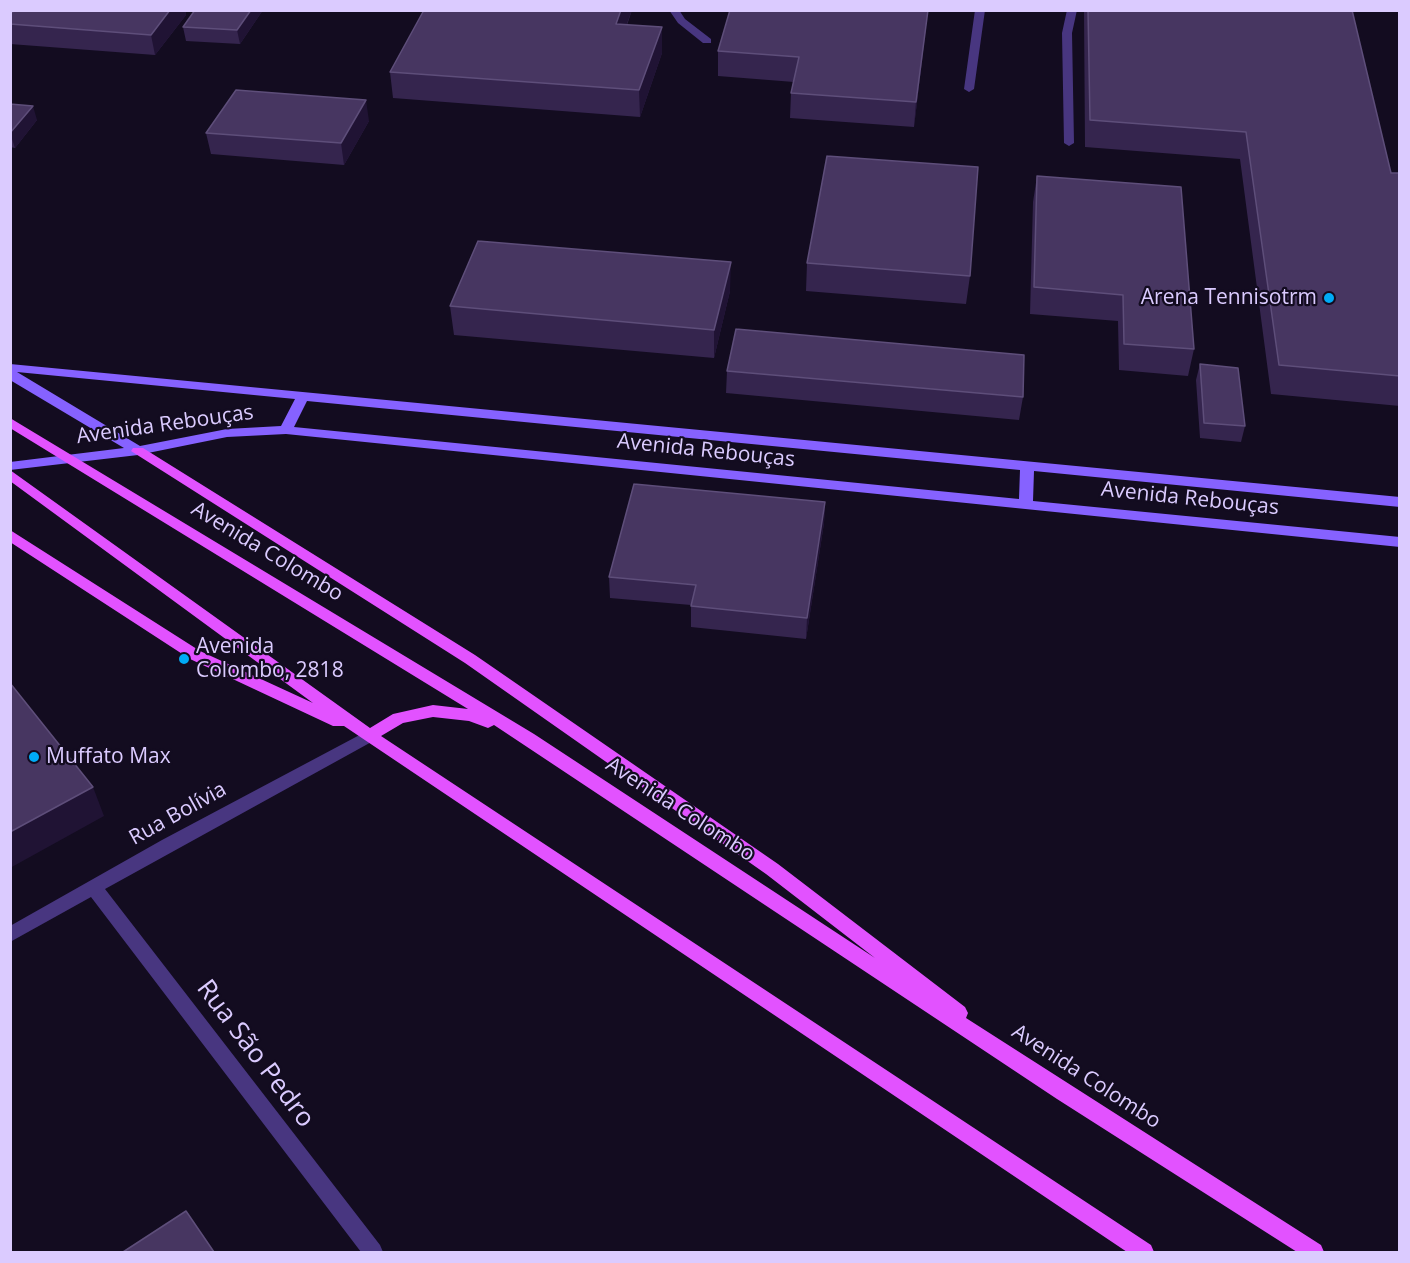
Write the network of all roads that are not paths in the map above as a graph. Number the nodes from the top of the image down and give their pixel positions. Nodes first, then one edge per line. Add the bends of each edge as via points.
1 (674, 10) edge
2 (980, 10) edge
3 (1072, 10) edge
4 (707, 41) dead end
5 (969, 89) dead end
6 (1069, 143) dead end
7 (10, 368) edge
8 (10, 374) edge
9 (303, 396) junction
10 (10, 422) edge
11 (286, 430) junction
12 (138, 451) junction
13 (70, 460) junction
14 (10, 466) edge
15 (1027, 467) junction
16 (10, 474) edge
17 (1400, 502) edge
18 (1026, 504) junction
19 (10, 535) edge
20 (1400, 542) edge
21 (369, 736) junction
22 (528, 738) junction
23 (94, 888) junction
24 (10, 935) edge
25 (1064, 1093) junction
26 (373, 1252) edge
27 (1144, 1252) edge
28 (1314, 1252) edge

1 - 4 street via 681,21
2 - 5 street
3 - 6 street via 1067,33
7 - 9 main road, Avenida Rebouças
8 - 12 main road
9 - 11 main road
9 - 15 main road, Avenida Rebouças
10 - 13 main road, Avenida Colombo
11 - 12 main road, Avenida Rebouças via 227,433
11 - 18 main road, Avenida Rebouças
12 - 13 main road, Avenida Rebouças
12 - 25 main road via 489,672 772,869
13 - 14 main road, Avenida Rebouças
13 - 22 main road, Avenida Colombo
15 - 17 main road, Avenida Rebouças
15 - 18 main road
16 - 21 main road
18 - 20 main road, Avenida Rebouças
19 - 21 main road via 195,655
21 - 22 main road via 399,718 451,711
21 - 23 street, Rua Bolívia
21 - 27 main road
22 - 25 main road, Avenida Colombo
23 - 24 street, Rua Bolívia
23 - 26 street, Rua São Pedro
25 - 28 main road, Avenida Colombo

